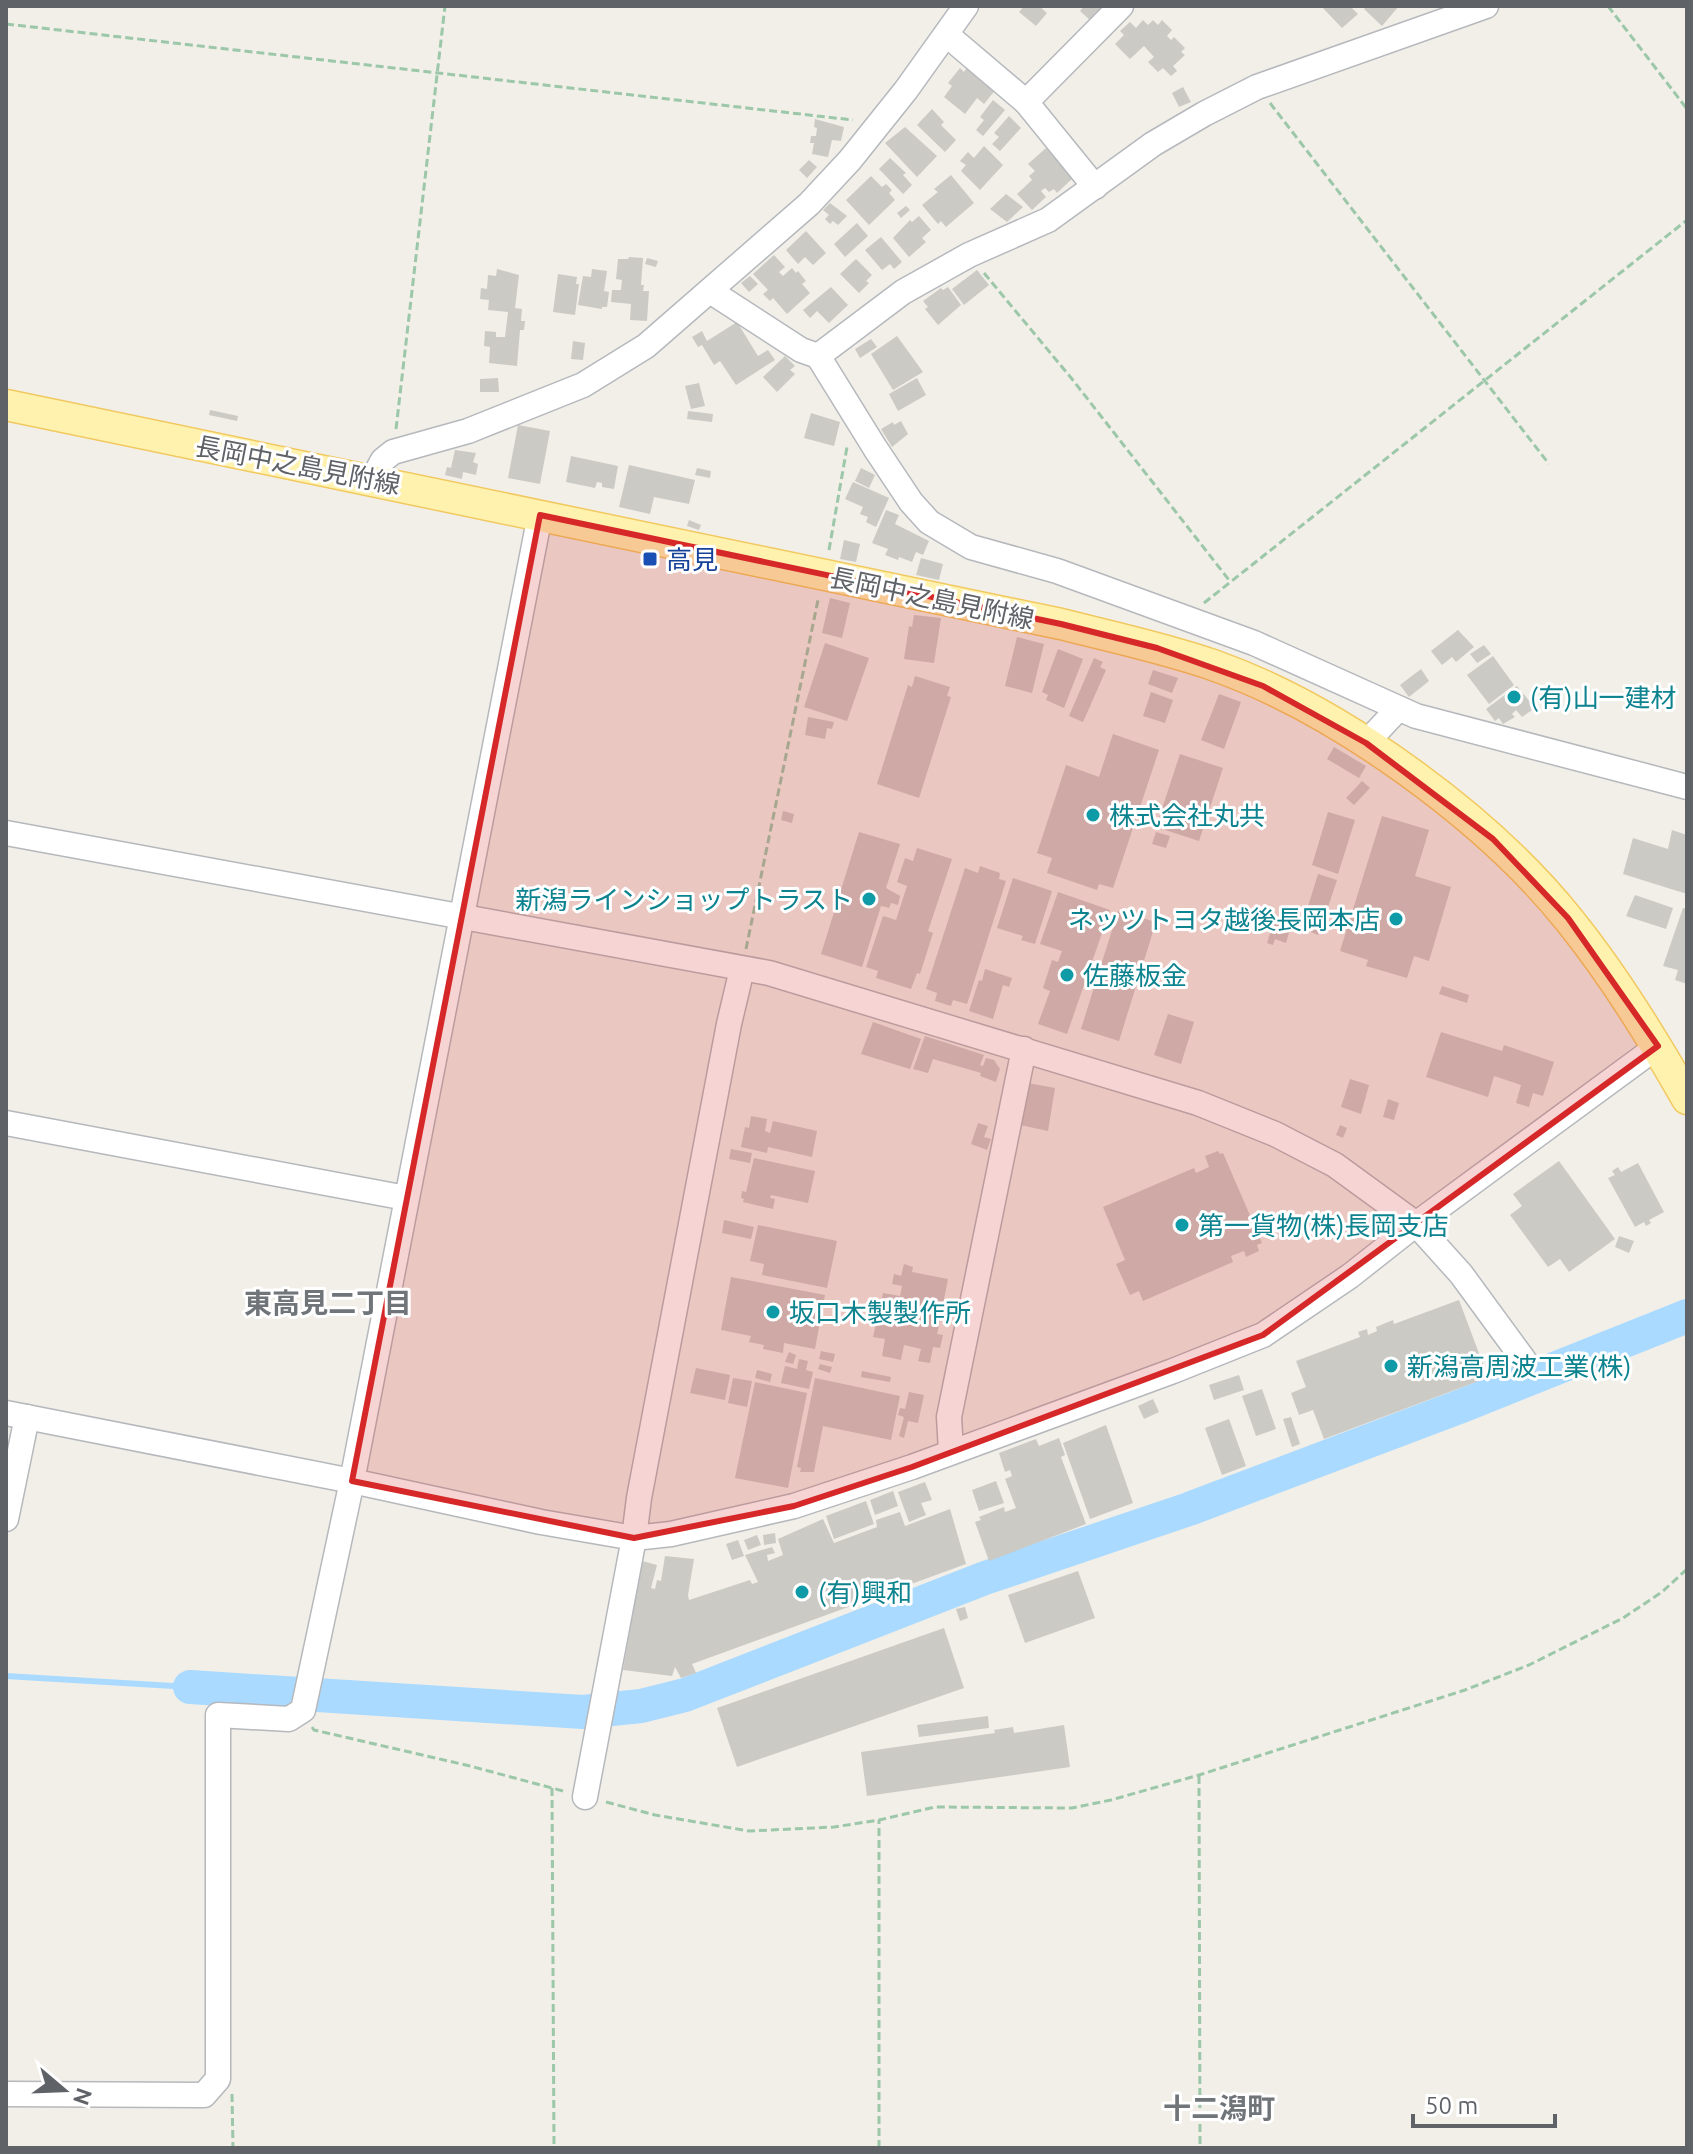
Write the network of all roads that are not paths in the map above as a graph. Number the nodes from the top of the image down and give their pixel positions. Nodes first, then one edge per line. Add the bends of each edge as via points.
1 (966, 6) edge
2 (1121, 6) edge
3 (1486, 6) edge
4 (947, 35) junction
5 (1026, 102) junction
6 (1095, 187) junction
7 (710, 291) junction
8 (818, 356) junction
9 (6, 405) edge
10 (372, 480) junction
11 (540, 515) junction
12 (1398, 709) junction
13 (1366, 743) junction
14 (1687, 787) edge
15 (6, 833) edge
16 (461, 916) junction
17 (742, 969) junction
18 (1658, 1046) junction
19 (1024, 1049) junction
20 (1687, 1099) edge
21 (6, 1123) edge
22 (406, 1198) junction
23 (1416, 1224) junction
24 (1524, 1360) dead end
25 (16, 1415) edge
26 (951, 1451) junction
27 (352, 1481) junction
28 (6, 1519) edge
29 (634, 1538) junction
30 (585, 1797) road end
31 (6, 2094) edge

1 - 4 street
2 - 5 street
3 - 6 street via 1257,87 1153,144
4 - 5 street
4 - 7 street via 809,204
5 - 6 street
6 - 8 street via 1048,220 903,292
7 - 8 street
7 - 10 street via 646,346 583,385 468,431 393,452
8 - 12 street via 911,502 947,534 971,547 1057,571 1254,643
9 - 10 main road, 長岡中之島見附線
10 - 11 main road, 長岡中之島見附線
11 - 13 main road, 長岡中之島見附線 via 1061,624 1186,657 1263,686
11 - 16 street
12 - 13 street
12 - 14 street
13 - 18 main road, 長岡中之島見附線 via 1493,839 1568,918
15 - 16 street
16 - 17 street
16 - 22 street
17 - 19 street
17 - 29 street
18 - 20 main road, 長岡中之島見附線
18 - 23 street
19 - 23 street via 1198,1103 1275,1134 1335,1165
19 - 26 street via 949,1417
21 - 22 street
22 - 27 street
23 - 24 street via 1461,1274
23 - 26 street via 1263,1335
25 - 27 street
25 - 28 street
26 - 29 street via 794,1506
27 - 29 street
27 - 31 street via 303,1710 289,1719 218,1715 218,2079 204,2095
29 - 30 street

